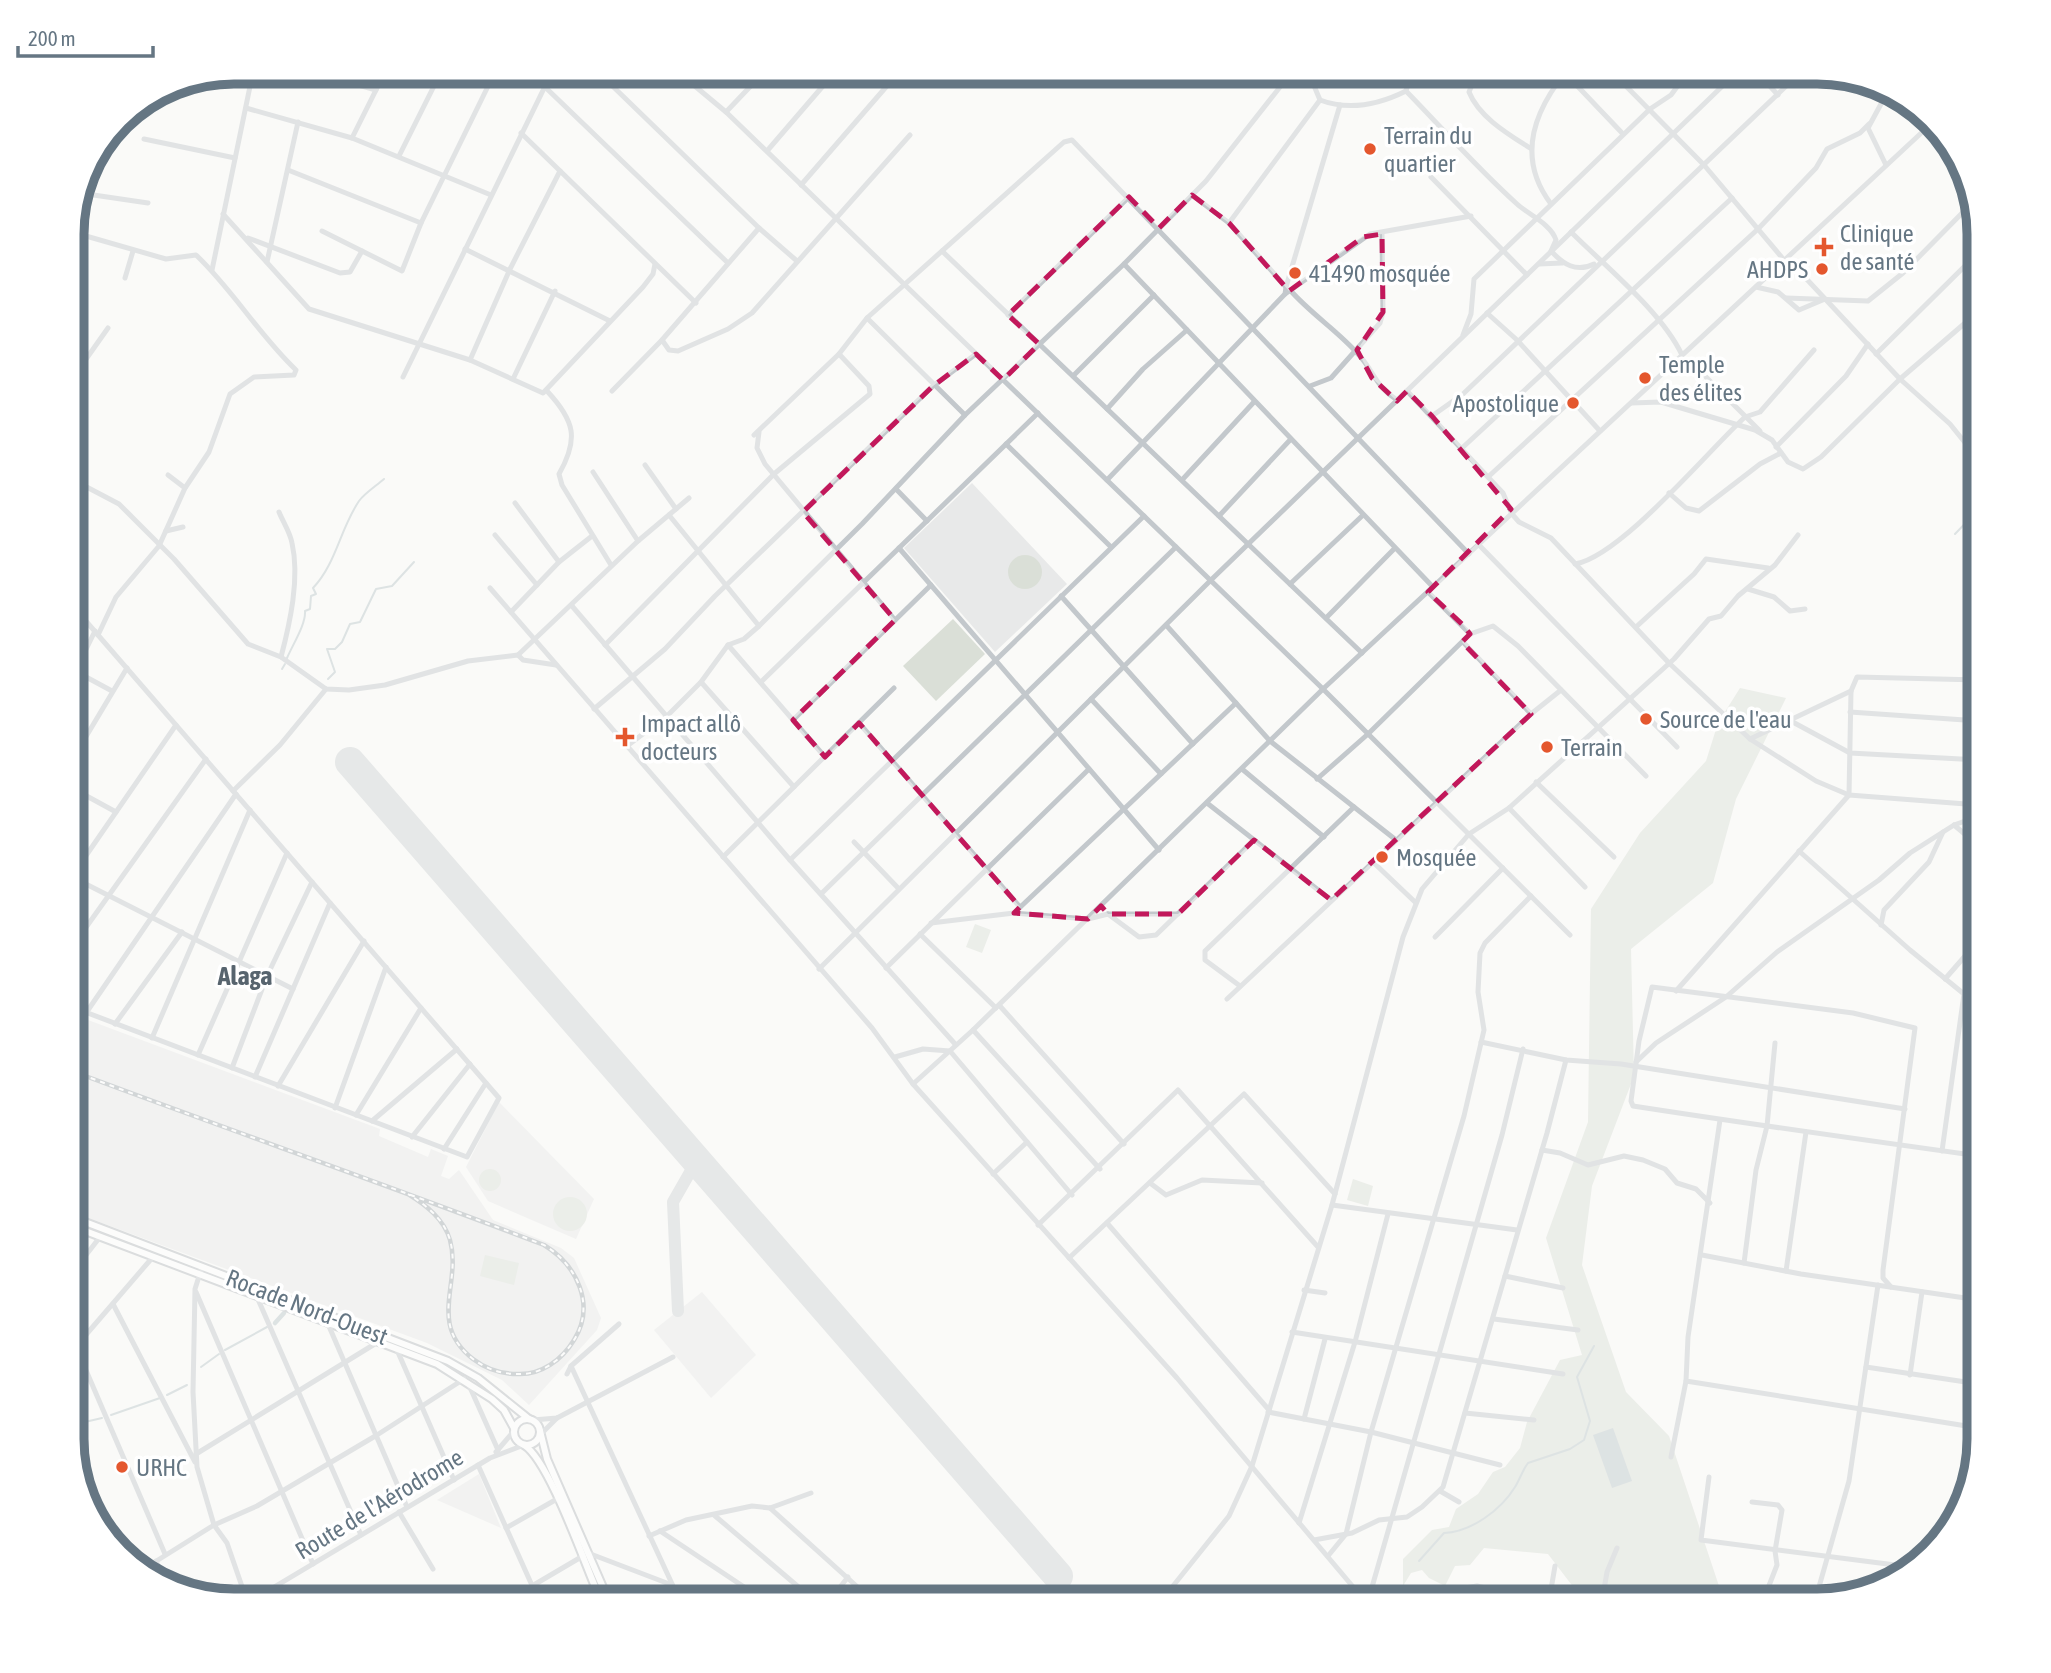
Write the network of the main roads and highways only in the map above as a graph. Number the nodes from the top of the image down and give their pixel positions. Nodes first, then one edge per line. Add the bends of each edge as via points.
1 (84, 1222) edge
2 (84, 1231) edge
3 (201, 1271) junction
4 (531, 1420) junction
5 (514, 1429) junction
6 (539, 1434) junction
7 (524, 1444) junction
8 (585, 1555) junction
9 (597, 1589) edge
10 (603, 1589) edge

1 - 3 main road, Rocade Nord-Ouest
2 - 3 main road, Rocade Nord-Ouest via 152,1258
3 - 4 main road, Rocade Nord-Ouest via 448,1361 478,1378
3 - 5 main road, Rocade Nord-Ouest via 465,1380 500,1406
4 - 5 main road via 519,1421
4 - 6 main road
5 - 7 main road
6 - 7 main road via 533,1443
6 - 8 main road
7 - 8 main road via 538,1459
8 - 9 main road
8 - 10 main road

